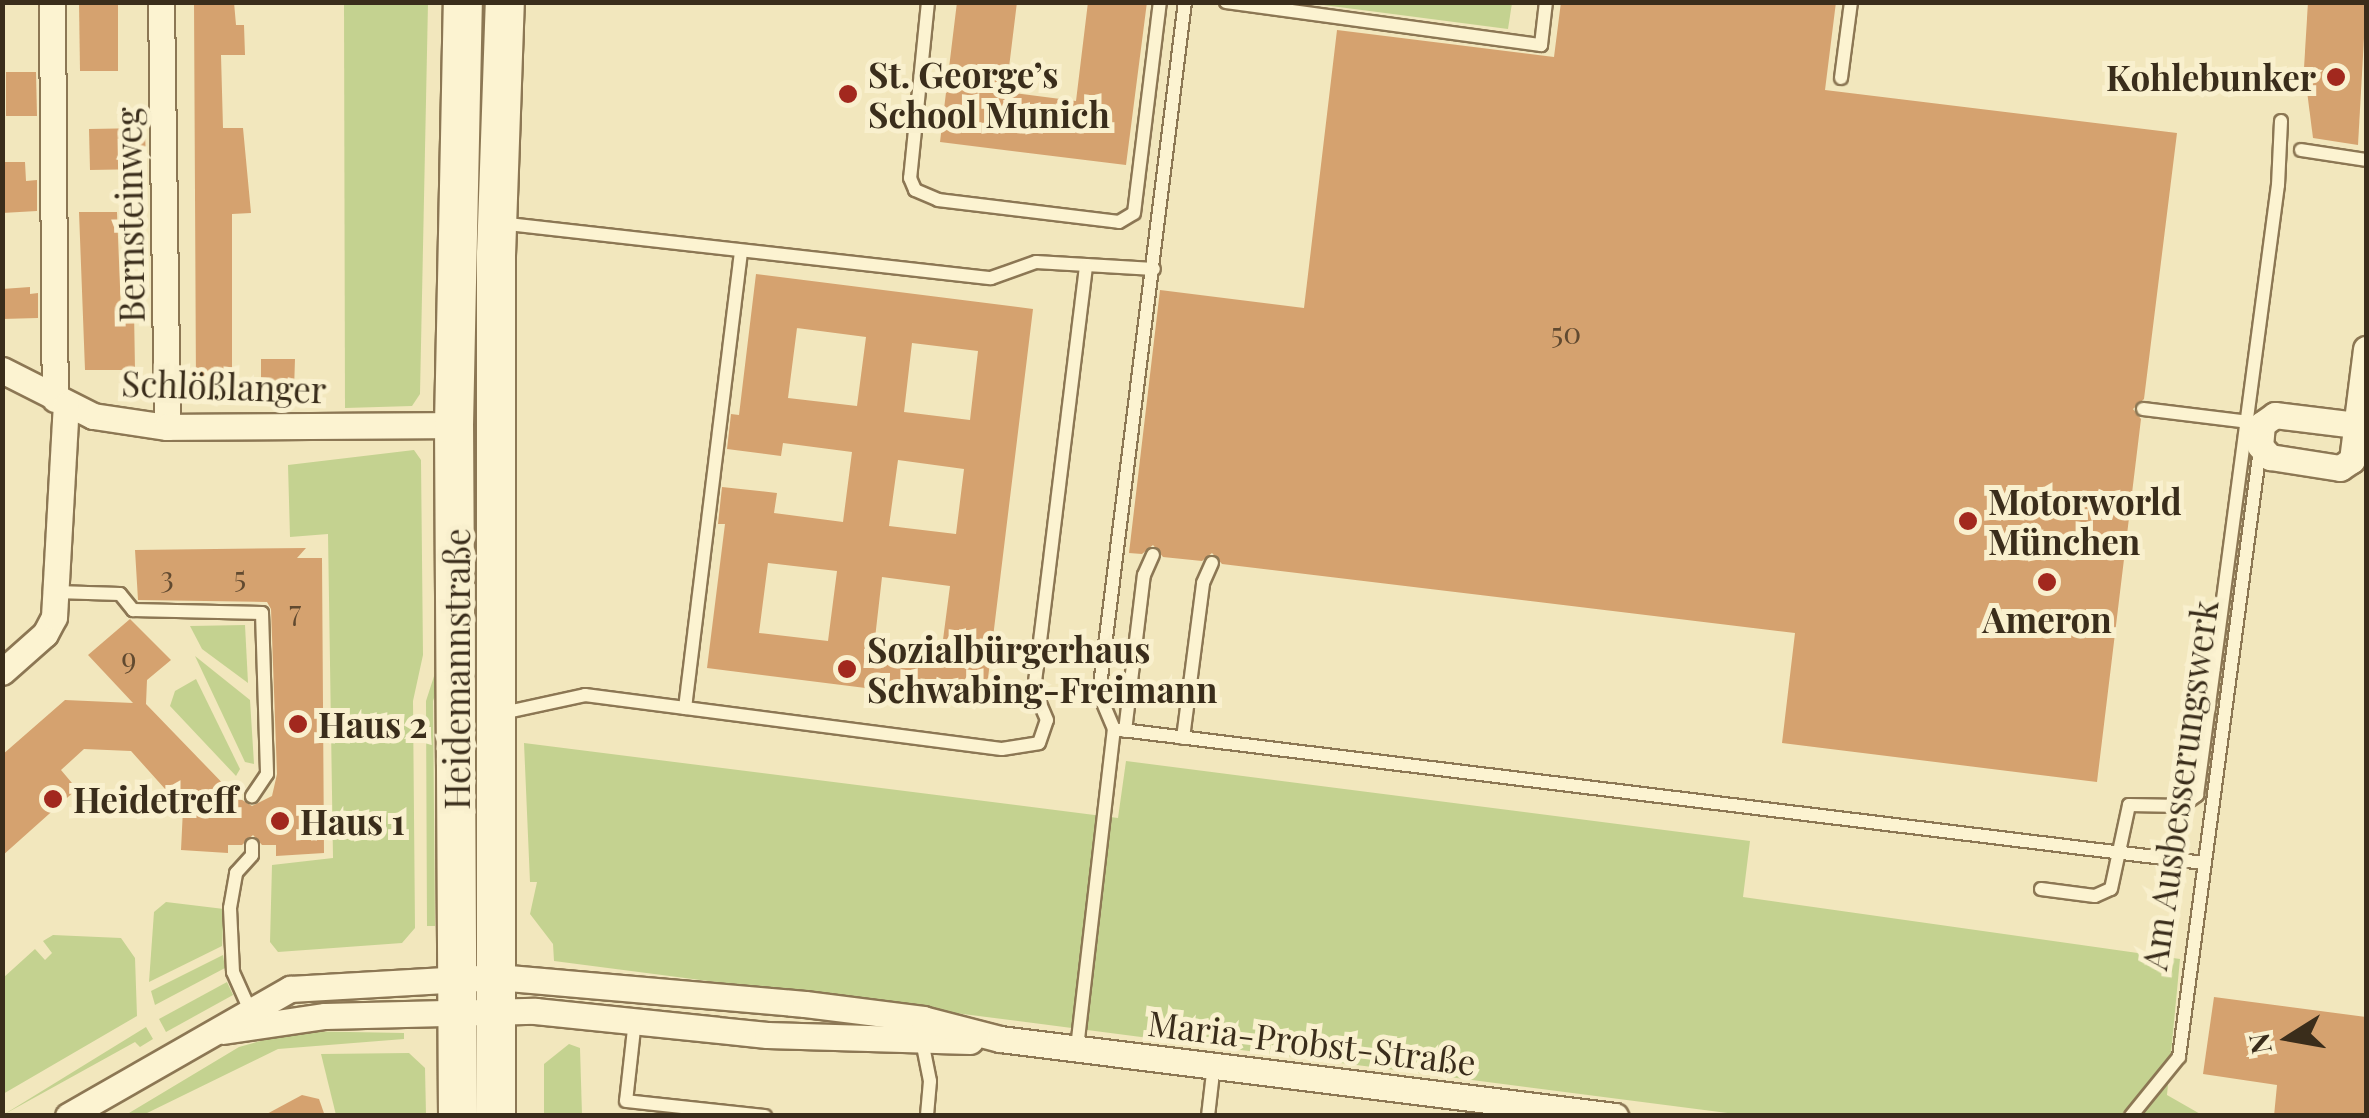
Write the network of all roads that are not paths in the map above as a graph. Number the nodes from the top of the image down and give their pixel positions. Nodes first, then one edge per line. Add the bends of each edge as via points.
1 (52, 2) edge
2 (161, 2) edge
3 (464, 2) edge
4 (506, 2) edge
5 (928, 2) edge
6 (1160, 2) edge
7 (1226, 2) edge
8 (1546, 2) edge
9 (1851, 2) edge
10 (1189, 6) edge
11 (1841, 78) dead end
12 (2280, 121) dead end
13 (2301, 150) dead end
14 (2366, 160) edge
15 (1134, 212) junction
16 (1160, 216) junction
17 (458, 222) junction
18 (496, 223) junction
19 (741, 251) junction
20 (1086, 265) junction
21 (1154, 269) junction
22 (2366, 349) edge
23 (2, 370) edge
24 (2364, 383) edge
25 (60, 402) junction
26 (2143, 410) dead end
27 (454, 425) junction
28 (2356, 425) junction
29 (166, 427) junction
30 (2256, 431) junction
31 (1153, 556) dead end
32 (1212, 562) dead end
33 (56, 592) junction
34 (2, 672) edge
35 (685, 708) junction
36 (493, 715) junction
37 (1120, 730) junction
38 (1184, 738) junction
39 (252, 796) dead end
40 (252, 845) dead end
41 (2120, 852) junction
42 (2204, 863) junction
43 (2041, 889) dead end
44 (497, 994) junction
45 (457, 996) junction
46 (249, 1008) junction
47 (634, 1020) junction
48 (216, 1033) junction
49 (1000, 1039) junction
50 (922, 1040) junction
51 (1077, 1048) junction
52 (1214, 1064) junction
53 (625, 1108) edge
54 (68, 1116) edge
55 (458, 1116) edge
56 (496, 1116) edge
57 (765, 1116) edge
58 (927, 1116) edge
59 (1208, 1116) edge
60 (1615, 1116) edge
61 (2131, 1116) edge

1 - 25 street
2 - 29 street, Bernsteinweg
3 - 17 main road, Heidemannstraße
4 - 18 main road, Heidemannstraße
5 - 15 lane via 910,178 915,190 938,200 1119,222
6 - 15 lane
7 - 8 lane via 1541,45
9 - 11 lane
10 - 16 lane
12 - 30 lane
13 - 14 lane
15 - 16 lane
16 - 21 lane
17 - 18 main road
17 - 27 main road, Heidemannstraße
18 - 19 lane
18 - 36 main road, Heidemannstraße
19 - 20 lane via 992,278 1036,262
19 - 35 lane
20 - 21 lane
20 - 35 lane via 1034,690 1047,720 1039,743 1002,749
21 - 37 lane via 1099,694
22 - 24 street
23 - 25 street, Schlößlanger
24 - 28 street
25 - 29 street, Schlößlanger via 93,416
25 - 33 street
26 - 30 lane
27 - 29 street, Schlößlanger
27 - 45 main road, Heidemannstraße
28 - 30 street via 2275,415
28 - 30 street via 2352,460 2340,468 2270,457
30 - 41 lane via 2197,795 2182,806 2128,805
30 - 42 lane, Am Ausbesserungswerk
31 - 37 lane via 1144,575
32 - 38 lane via 1203,582
33 - 34 street via 46,634
33 - 39 lane via 120,594 132,610 262,613 266,774
35 - 36 lane via 585,695
36 - 44 main road, Heidemannstraße
37 - 38 lane
37 - 51 lane
38 - 41 lane
40 - 46 lane via 236,873 230,908 233,972
41 - 42 lane
41 - 43 lane via 2111,889 2095,896
42 - 61 lane, Am Ausbesserungswerk via 2179,1057
44 - 45 street, Maria-Probst-Straße
44 - 45 street
44 - 47 street, Maria-Probst-Straße
44 - 49 street, Maria-Probst-Straße via 804,1004
44 - 56 main road, Heidemannstraße
45 - 46 street via 321,982
45 - 48 street
45 - 55 main road, Heidemannstraße
46 - 48 street
47 - 50 street, Maria-Probst-Straße via 766,1035
47 - 53 lane
48 - 54 street
49 - 50 street, Maria-Probst-Straße
49 - 51 street, Maria-Probst-Straße
50 - 58 lane via 930,1082
51 - 52 street, Maria-Probst-Straße
52 - 59 lane
52 - 60 street, Maria-Probst-Straße
53 - 57 lane

